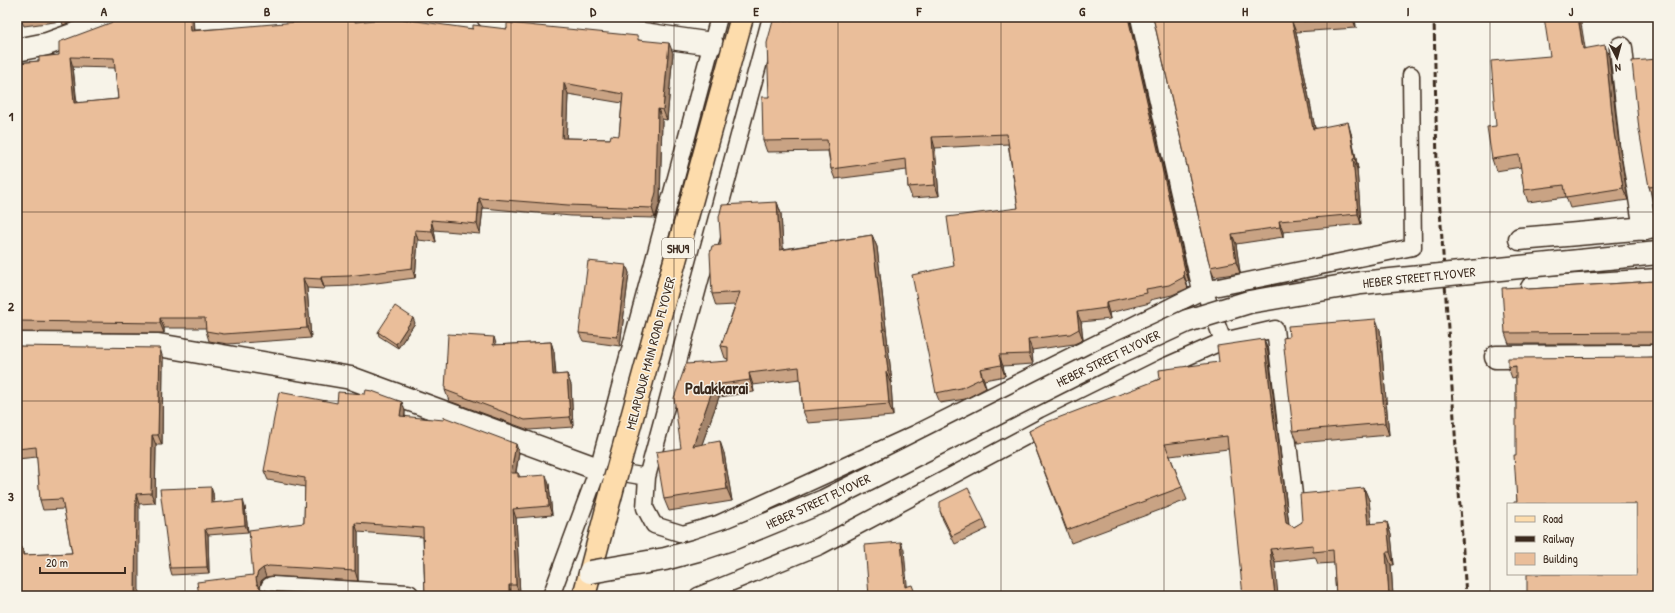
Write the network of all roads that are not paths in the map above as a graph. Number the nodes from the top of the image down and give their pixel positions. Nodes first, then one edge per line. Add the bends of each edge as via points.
1 (128, 17) edge
2 (488, 17) edge
3 (720, 17) edge
4 (742, 17) edge
5 (771, 17) edge
6 (1142, 17) edge
7 (644, 25) edge
8 (712, 44) junction
9 (1621, 48) dead end
10 (17, 50) edge
11 (1411, 76) dead end
12 (1651, 228) edge
13 (1520, 239) dead end
14 (1658, 253) edge
15 (1658, 280) edge
16 (1532, 288) edge
17 (1204, 290) junction
18 (1223, 341) junction
19 (17, 344) edge
20 (1658, 356) edge
21 (1496, 357) dead end
22 (598, 469) junction
23 (647, 477) junction
24 (1298, 530) edge
25 (590, 572) junction
26 (272, 588) dead end
27 (408, 596) edge
28 (551, 596) edge
29 (584, 596) edge
30 (698, 596) edge

1 - 10 street via 47,44
2 - 7 street
3 - 8 lane
4 - 25 main road, MELAPUDUR MAIN ROAD FLYOVER / SHU9, bridge
5 - 23 lane
6 - 17 street
7 - 8 street
8 - 22 lane
9 - 12 street via 1631,143
11 - 17 lane via 1413,246
12 - 13 street
14 - 25 street, HEBER STREET FLYOVER, bridge via 1361,283 1249,302 1194,319 1108,357 817,504 698,550 665,559
15 - 16 street
17 - 18 lane
17 - 23 lane via 915,434 718,524 684,534 654,525 645,508
18 - 24 lane via 1276,329
18 - 30 lane via 1047,425 820,546
19 - 22 street via 158,345 351,378
20 - 21 street
22 - 23 lane
22 - 28 lane
25 - 29 main road, MELAPUDUR MAIN ROAD FLYOVER / SHU9
26 - 27 street

